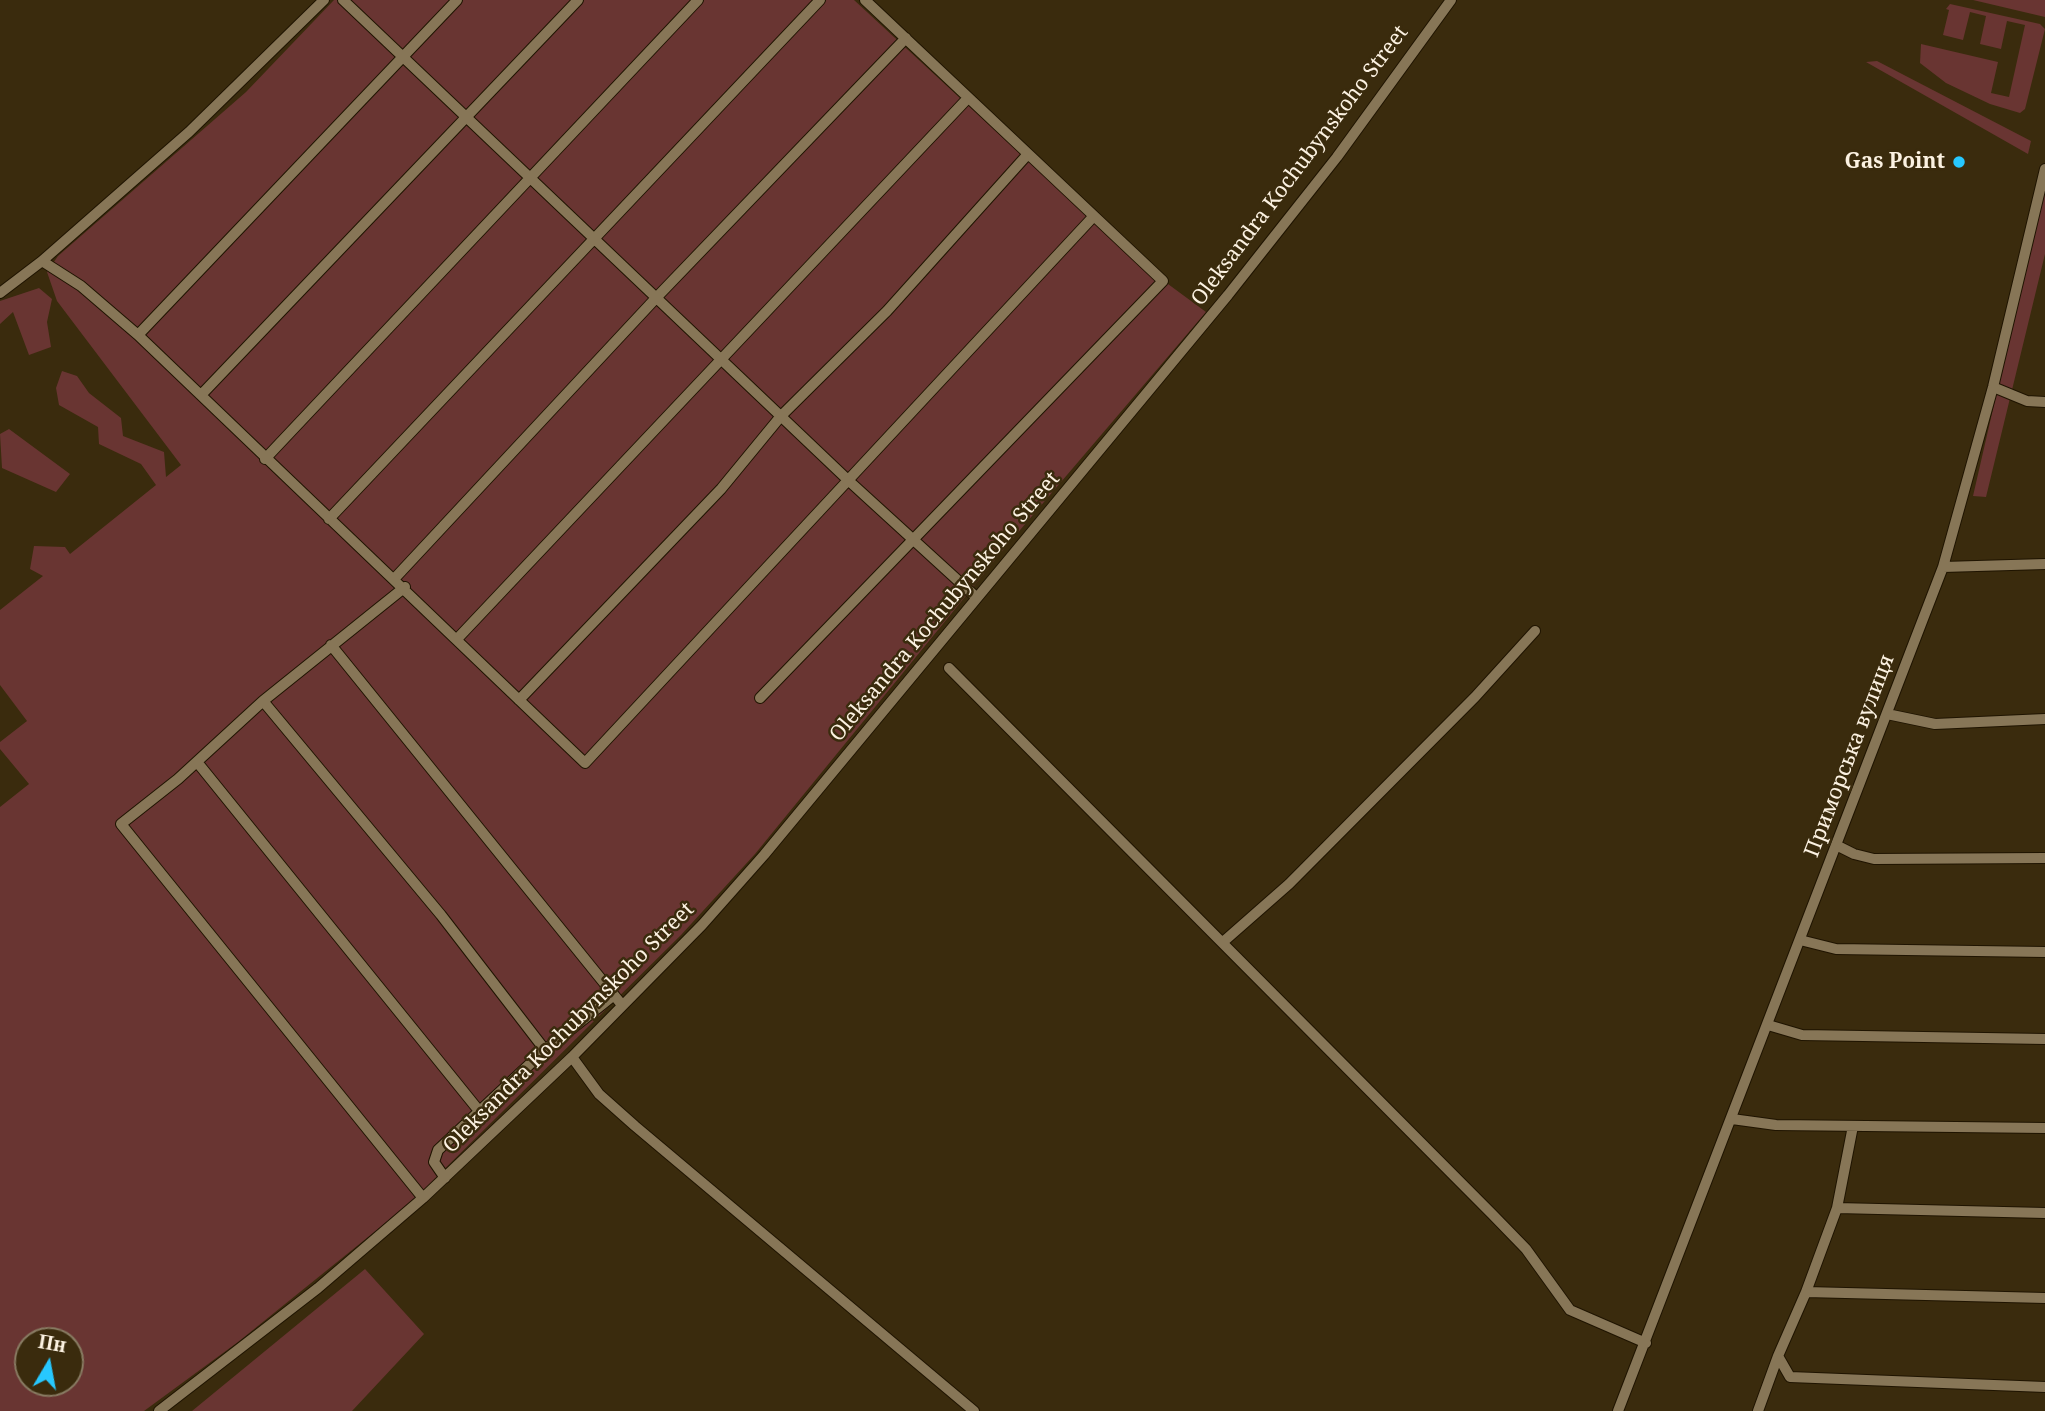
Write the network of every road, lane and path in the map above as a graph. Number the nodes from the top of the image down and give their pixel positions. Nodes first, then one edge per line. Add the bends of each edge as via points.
1 (324, 0) edge
2 (343, 0) edge
3 (457, 0) edge
4 (578, 0) edge
5 (698, 0) edge
6 (820, 0) edge
7 (864, 0) edge
8 (1451, 0) edge
9 (906, 38) junction
10 (403, 57) junction
11 (968, 98) junction
12 (466, 117) junction
13 (1028, 154) junction
14 (2045, 169) edge
15 (530, 179) junction
16 (1093, 217) junction
17 (593, 238) junction
18 (42, 261) junction
19 (0, 293) edge
20 (656, 298) junction
21 (138, 335) junction
22 (720, 359) junction
23 (1993, 387) junction
24 (201, 395) junction
25 (2045, 402) edge
26 (781, 416) junction
27 (265, 459) junction
28 (849, 481) junction
29 (329, 519) junction
30 (915, 541) junction
31 (2045, 564) edge
32 (1943, 567) junction
33 (395, 578) junction
34 (405, 587) junction
35 (976, 597) junction
36 (1535, 631) dead end
37 (458, 638) junction
38 (331, 645) junction
39 (949, 668) dead end
40 (760, 698) dead end
41 (519, 700) junction
42 (263, 701) junction
43 (1887, 714) junction
44 (2045, 719) edge
45 (197, 762) junction
46 (1836, 845) junction
47 (2045, 858) edge
48 (1800, 940) junction
49 (1223, 942) junction
50 (2045, 952) edge
51 (614, 995) junction
52 (622, 1005) junction
53 (1768, 1025) junction
54 (2045, 1039) edge
55 (545, 1051) junction
56 (572, 1056) junction
57 (481, 1112) junction
58 (1732, 1119) junction
59 (1853, 1126) junction
60 (2045, 1128) edge
61 (445, 1178) junction
62 (423, 1198) junction
63 (1837, 1208) junction
64 (2045, 1213) edge
65 (1806, 1292) junction
66 (2045, 1298) edge
67 (1646, 1343) junction
68 (1778, 1356) junction
69 (2045, 1387) edge
70 (159, 1411) edge
71 (974, 1411) edge
72 (1618, 1411) edge
73 (1758, 1411) edge

1 - 18 street via 189,132
2 - 10 street
3 - 10 street
4 - 12 street
5 - 15 street
6 - 17 street
7 - 9 street
8 - 35 street, Oleksandra Kochubynskoho Street via 1337,157 1236,285
9 - 11 street
9 - 20 street
10 - 12 street
10 - 21 street
11 - 13 street
11 - 22 street
12 - 15 street
12 - 24 street
13 - 16 street
13 - 26 street via 887,311
14 - 23 street, Приморська вулиця
15 - 17 street
15 - 27 street
16 - 28 street
16 - 30 street via 1163,281
17 - 20 street
17 - 29 street
18 - 19 street
18 - 21 street via 81,286
20 - 22 street
20 - 33 street
21 - 24 street
22 - 26 street
22 - 37 street
23 - 25 street via 2027,401
23 - 32 street, Приморська вулиця
24 - 27 street
26 - 28 street
26 - 41 street via 721,489
27 - 29 street
28 - 30 street
28 - 41 street via 585,763
29 - 33 street
30 - 35 street
30 - 40 street
31 - 32 street
32 - 43 street, Приморська вулиця
33 - 34 street
34 - 37 street
34 - 38 street
35 - 52 street, Oleksandra Kochubynskoho Street via 764,855
36 - 49 street via 1298,876
37 - 41 street
38 - 42 street
38 - 51 street
39 - 49 street
42 - 45 street
42 - 55 street via 441,915
43 - 44 street via 1935,724
43 - 46 street, Приморська вулиця
45 - 57 street
45 - 62 street via 121,824
46 - 47 street via 1874,859
46 - 48 street, Приморська вулиця
48 - 50 street via 1836,949
48 - 53 street, Приморська вулиця
49 - 67 street via 1526,1249 1570,1310
51 - 52 street
51 - 55 street
52 - 56 street, Oleksandra Kochubynskoho Street
53 - 54 street via 1801,1035
53 - 58 street, Приморська вулиця
55 - 57 street
56 - 61 street, Oleksandra Kochubynskoho Street
56 - 71 street via 599,1094 626,1118
57 - 61 street via 439,1150 433,1162
58 - 59 street
58 - 67 street, Приморська вулиця
59 - 60 street
59 - 63 street
61 - 62 street, Oleksandra Kochubynskoho Street
62 - 70 street, Oleksandra Kochubynskoho Street via 318,1288
63 - 64 street
63 - 65 street
65 - 66 street
65 - 68 street
67 - 72 street, Приморська вулиця
68 - 69 street via 1790,1377
68 - 73 street

